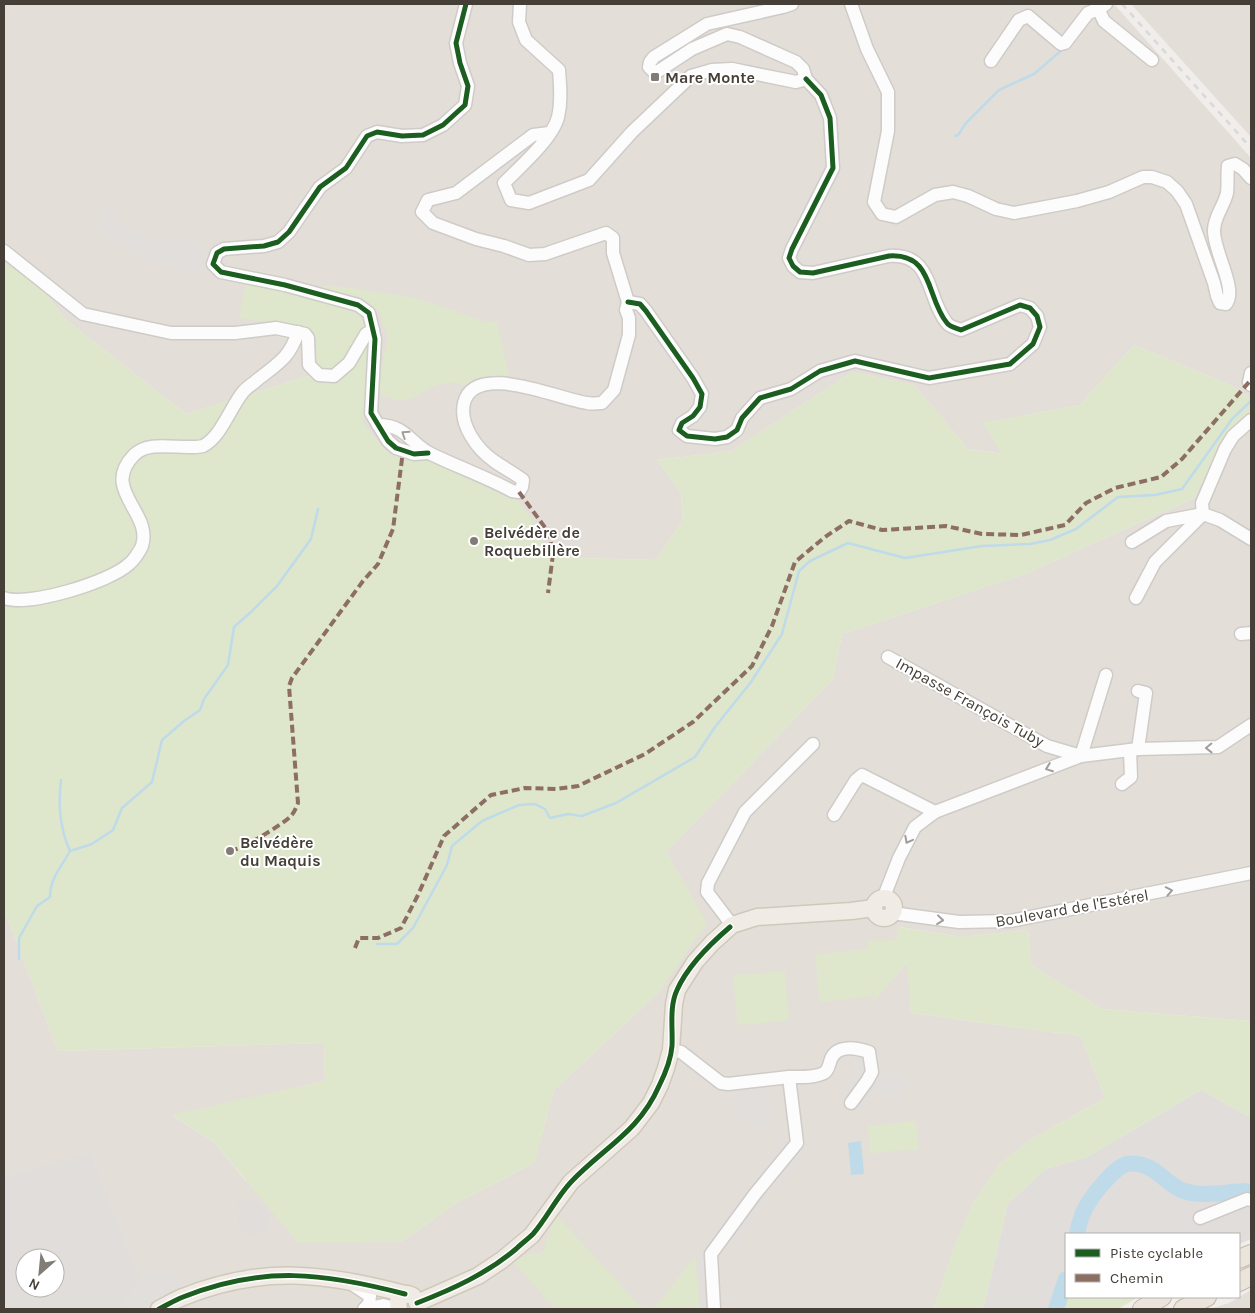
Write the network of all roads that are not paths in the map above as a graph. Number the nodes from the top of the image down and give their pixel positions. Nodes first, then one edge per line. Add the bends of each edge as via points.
1 (466, 4) edge
2 (520, 4) edge
3 (792, 4) edge
4 (851, 4) edge
5 (1100, 5) edge
6 (1152, 60) dead end
7 (991, 61) dead end
8 (806, 79) junction
9 (549, 133) junction
10 (1251, 178) edge
11 (433, 223) junction
12 (441, 235) dead end
13 (4, 251) edge
14 (628, 302) junction
15 (373, 330) junction
16 (298, 332) junction
17 (1251, 373) edge
18 (1251, 385) edge
19 (1251, 420) edge
20 (378, 425) junction
21 (428, 453) junction
22 (1203, 514) junction
23 (1251, 539) edge
24 (1132, 542) dead end
25 (4, 598) edge
26 (1136, 598) dead end
27 (888, 656) dead end
28 (1106, 675) dead end
29 (1138, 691) dead end
30 (1251, 726) edge
31 (813, 744) dead end
32 (1134, 749) junction
33 (1081, 756) junction
34 (1128, 784) dead end
35 (935, 812) junction
36 (834, 815) dead end
37 (1251, 873) edge
38 (878, 904) junction
39 (892, 913) joint
40 (732, 925) junction
41 (671, 1050) junction
42 (790, 1077) junction
43 (851, 1103) dead end
44 (1251, 1200) edge
45 (1200, 1218) dead end
46 (348, 1280) junction
47 (1160, 1298) edge
48 (1205, 1298) edge
49 (407, 1302) edge
50 (159, 1309) edge
51 (365, 1309) edge
52 (714, 1309) edge
53 (1142, 1309) edge
54 (1184, 1309) edge

1 - 15 street via 456,43 468,86 465,105 443,125 423,135 376,132 367,136 346,168 320,187 289,232 278,242 216,252 213,264 221,272 358,305 369,313
2 - 9 street via 519,22 526,40 559,70 558,118
3 - 8 street via 707,24 654,57 649,68 659,71 692,48 727,34 796,62
4 - 10 street via 867,49 888,92 888,131 874,202 882,214 896,217 935,195 953,192 1014,213 1077,201 1143,177 1152,177 1167,182 1186,204 1217,296 1220,303 1226,304 1230,291 1214,229 1227,194 1228,166 1235,164
5 - 6 street via 1104,21
5 - 7 street via 1088,13 1061,44 1028,16 1019,20
8 - 9 street via 796,82 732,69 691,76 632,132 589,180 529,203 511,200 504,183
8 - 14 street via 822,95 830,118 833,168 792,249 789,258 793,266 800,272 813,273 901,255 924,272 948,325 961,330 1020,306 1030,308 1040,327 1033,344 1010,364 929,378 855,361 820,370 791,389 760,398 742,418 737,430 727,438 715,439 687,436 680,430 682,423 700,407 702,394 646,311 640,304
9 - 11 street via 533,135 456,193 428,200 422,212
11 - 12 street via 432,227
11 - 14 street via 529,255 545,254 606,233 613,238 604,251
13 - 16 street via 83,314 171,333 235,333 276,328
14 - 21 street via 629,335 614,390 602,403 588,404 515,384 479,386 466,396 465,427 494,461 523,480 519,492
15 - 16 street via 366,334 349,363 334,376 319,375 309,365 308,338
15 - 20 street via 375,352 371,414
16 - 25 street via 292,348 280,363 244,391 216,436 202,447 146,446 134,455 121,480 123,492 142,527 142,545 130,564 111,576 80,588 32,600
17 - 18 street
19 - 22 street via 1232,436 1225,449 1202,503
21 -> 20 street via 407,434 387,425
20 - 21 street via 396,448 414,454
22 - 23 street via 1220,520
22 - 24 street via 1166,521
22 - 26 street via 1155,562
27 - 33 street, Impasse François Tuby via 1046,746
28 - 33 street
29 - 32 street via 1146,692
30 -> 32 street via 1218,748
31 - 40 street via 745,812 708,883 707,892
32 - 33 street
32 - 34 street
33 -> 35 street
35 - 36 street via 862,775
35 -> 38 street via 915,827
39 -> 37 street, Boulevard de l'Estérel via 959,922 1010,922
38 - 39 main road via 876,914 880,917 886,918
38 - 40 main road via 851,912 757,917
40 - 41 main road via 695,962 677,990
41 - 42 street via 681,1052 721,1083
41 - 49 main road via 660,1085 643,1115 571,1182 532,1235 478,1276 453,1288
42 - 43 street via 823,1073 832,1056 842,1049 869,1052 872,1072
42 - 52 street via 796,1143 711,1254
44 - 45 street
46 - 49 main road
46 - 50 main road via 314,1275 262,1276 228,1282
46 - 51 street via 370,1296
47 - 53 highway
48 - 54 highway
49 - 51 street

